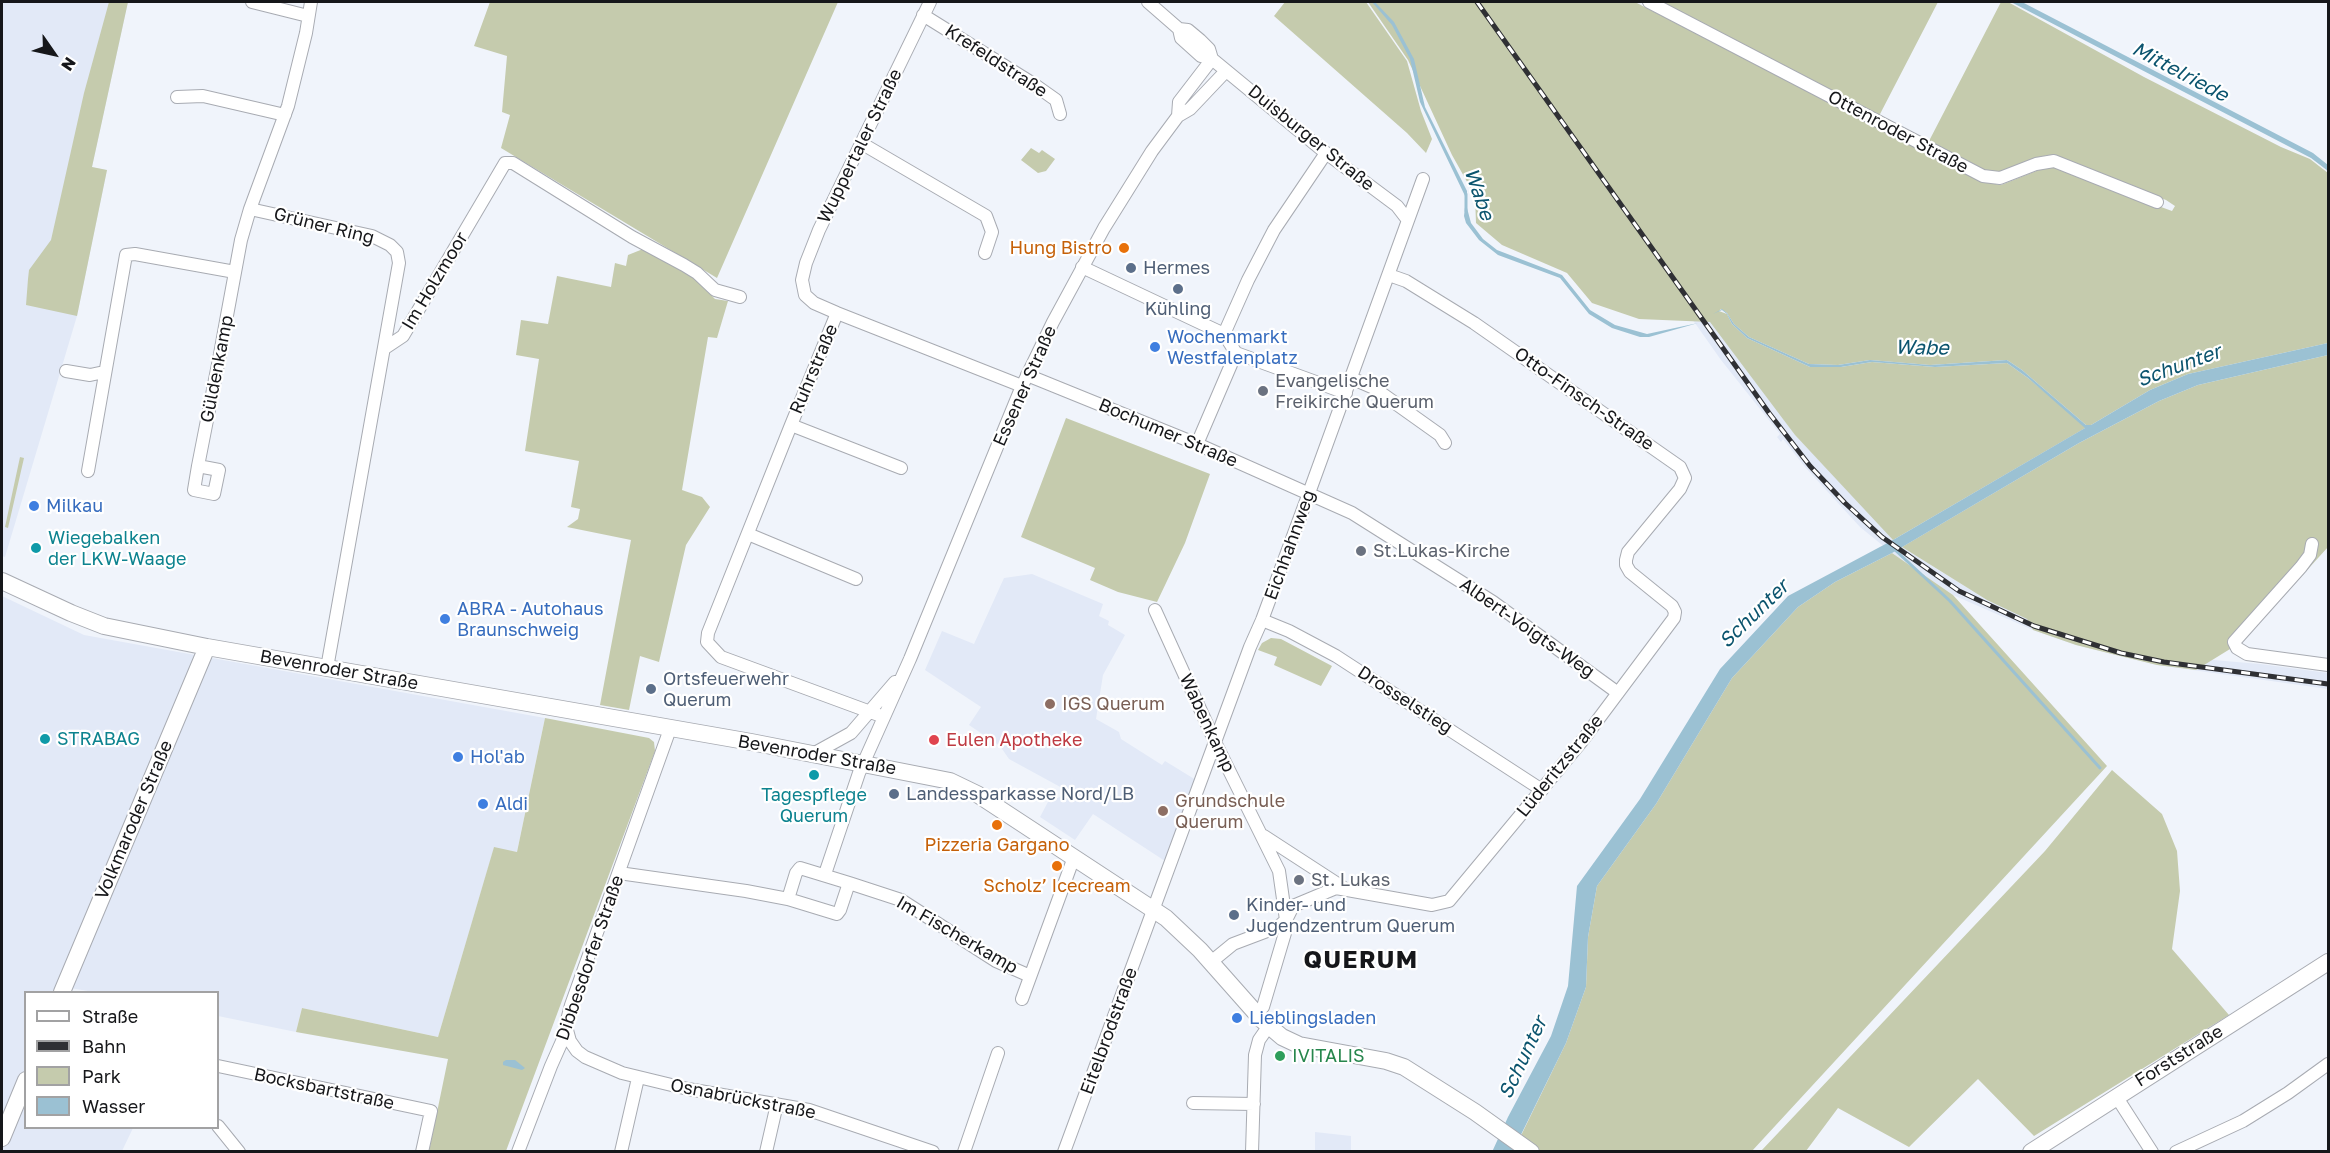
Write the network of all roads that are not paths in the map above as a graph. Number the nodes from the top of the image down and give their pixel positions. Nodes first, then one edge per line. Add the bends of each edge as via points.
1 (252, 2) edge
2 (311, 2) edge
3 (930, 2) edge
4 (1148, 2) edge
5 (1649, 2) edge
6 (924, 15) junction
7 (308, 16) junction
8 (1212, 59) junction
9 (1226, 71) junction
10 (177, 97) dead end
11 (1060, 114) dead end
12 (285, 115) junction
13 (1178, 116) junction
14 (861, 143) junction
15 (1326, 153) junction
16 (1423, 179) dead end
17 (2157, 202) dead end
18 (250, 209) junction
19 (1407, 219) junction
20 (985, 253) dead end
21 (1082, 267) junction
22 (235, 272) junction
23 (1389, 275) junction
24 (805, 295) joint
25 (740, 297) dead end
26 (837, 313) junction
27 (1224, 334) junction
28 (385, 348) junction
29 (1236, 353) junction
30 (66, 371) dead end
31 (104, 372) junction
32 (1351, 378) junction
33 (1024, 380) junction
34 (1346, 393) junction
35 (790, 425) junction
36 (1444, 443) dead end
37 (1197, 444) junction
38 (198, 466) dead end
39 (902, 468) dead end
40 (88, 471) dead end
41 (1309, 493) junction
42 (748, 534) junction
43 (2312, 544) dead end
44 (856, 579) dead end
45 (2, 581) edge
46 (1155, 610) dead end
47 (1675, 612) joint
48 (1262, 620) junction
49 (207, 647) junction
50 (2328, 665) edge
51 (327, 668) junction
52 (904, 672) junction
53 (1618, 693) junction
54 (869, 712) junction
55 (884, 717) junction
56 (670, 729) junction
57 (1216, 744) junction
58 (813, 754) junction
59 (863, 763) junction
60 (1542, 790) junction
61 (1263, 835) junction
62 (1074, 857) junction
63 (618, 873) junction
64 (825, 874) junction
65 (849, 883) junction
66 (1344, 888) junction
67 (788, 899) junction
68 (1154, 910) junction
69 (1286, 920) junction
70 (1211, 962) junction
71 (2328, 962) edge
72 (1030, 976) junction
73 (63, 991) edge
74 (1022, 999) dead end
75 (1256, 1013) junction
76 (1268, 1027) junction
77 (567, 1030) junction
78 (998, 1053) dead end
79 (2328, 1064) edge
80 (219, 1066) edge
81 (638, 1078) junction
82 (24, 1085) edge
83 (2116, 1096) junction
84 (1193, 1103) dead end
85 (777, 1104) junction
86 (1254, 1104) junction
87 (219, 1127) edge
88 (2, 1138) edge
89 (914, 1148) edge
90 (1526, 1148) edge
91 (239, 1152) edge
92 (422, 1152) edge
93 (518, 1152) edge
94 (621, 1152) edge
95 (766, 1152) edge
96 (933, 1152) edge
97 (964, 1152) edge
98 (1065, 1152) edge
99 (1252, 1152) edge
100 (2031, 1152) edge
101 (2152, 1152) edge
102 (2175, 1152) edge

1 - 7 street
2 - 7 street, Grüner Ring
3 - 6 street, Wuppertaler Straße
4 - 8 street, Duisburger Straße via 1179,29 1188,30 1200,40
5 - 17 street, Ottenroder Straße via 1983,176 2000,178 2054,161
6 - 11 street, Krefeldstraße via 1056,100
6 - 14 street, Wuppertaler Straße
7 - 12 street, Grüner Ring
8 - 9 street, Duisburger Straße
8 - 13 street, Essener Straße via 1179,102
9 - 13 street, Essener Straße via 1190,109
9 - 15 street, Duisburger Straße
10 - 12 street via 203,96
12 - 18 street, Grüner Ring
13 - 21 street, Essener Straße via 1128,188
14 - 20 street via 986,216 992,232
14 - 24 street, Wuppertaler Straße via 806,262 802,280
15 - 19 street, Duisburger Straße via 1397,206
15 - 27 street via 1274,230
16 - 19 street, Eichhahnweg
18 - 22 street, Güldenkamp
18 - 28 street, Grüner Ring via 372,236 397,252 399,263
19 - 23 street, Eichhahnweg
21 - 27 street
21 - 33 street, Essener Straße
22 - 31 street via 126,255
22 - 38 street, Güldenkamp
23 - 32 street, Eichhahnweg
23 - 47 street, Otto-Finsch-Straße via 1465,317 1680,467 1685,478 1680,489 1628,552 1626,560 1630,572
24 - 26 street, Bochumer Straße
25 - 28 street, Im Holzmoor via 715,291 684,265 513,163 505,163 403,336
26 - 33 street, Bochumer Straße
26 - 35 street, Ruhrstraße
27 - 29 street
28 - 51 street
29 - 34 street
29 - 37 street
30 - 31 street via 90,375
31 - 40 street
32 - 34 street, Eichhahnweg
32 - 36 street via 1383,394 1440,435
33 - 37 street, Bochumer Straße
33 - 52 street, Essener Straße
34 - 41 street, Eichhahnweg
35 - 39 street, Ruhrstraße
35 - 42 street, Ruhrstraße
37 - 41 street, Bochumer Straße
41 - 48 street, Eichhahnweg
41 - 53 street, Albert-Voigts-Weg via 1352,513 1452,575
42 - 44 street
42 - 54 street, Ruhrstraße via 708,633 711,648 721,657
43 - 50 street via 2301,567 2234,642 2247,654
45 - 49 main road, Bevenroder Straße via 104,626
46 - 57 street, Wabenkamp
47 - 53 street, Lüderitzstraße via 1670,625
48 - 57 street, Eichhahnweg
48 - 60 street, Drosselstieg via 1336,656
49 - 51 main road, Bevenroder Straße
49 - 73 main road, Volkmaroder Straße
51 - 56 main road, Bevenroder Straße
52 - 54 street, Essener Straße
52 - 55 street, Essener Straße
53 - 60 street, Lüderitzstraße
54 - 55 street, Ruhrstraße
54 - 58 street, Essener Straße via 851,733
55 - 59 street, Essener Straße
56 - 58 main road, Bevenroder Straße
56 - 63 street, Dibbesdorfer Straße
57 - 61 street, Wabenkamp
57 - 68 street, Eichhahnweg
58 - 59 main road, Bevenroder Straße
59 - 62 main road, Bevenroder Straße via 959,784
59 - 64 street
60 - 66 street, Lüderitzstraße via 1445,903 1432,906
61 - 66 street
61 - 69 street, Wabenkamp via 1279,870
62 - 68 main road, Bevenroder Straße
62 - 72 street
63 - 67 street
63 - 77 street, Dibbesdorfer Straße via 571,1005
64 - 65 street, Im Fischerkamp
64 - 67 street, Im Fischerkamp via 800,868
65 - 67 street via 837,914
65 - 72 street, Im Fischerkamp via 900,900 996,961
66 - 69 street via 1293,906
68 - 70 main road, Bevenroder Straße
68 - 98 street, Eitelbrodstraße
69 - 70 street via 1278,927 1233,944
69 - 75 street, Wabenkamp via 1263,1007
70 - 75 main road, Bevenroder Straße
71 - 83 main road, Forststraße
72 - 74 street
75 - 76 main road, Bevenroder Straße
76 - 86 street via 1256,1047
76 - 90 main road, Bevenroder Straße via 1299,1046 1386,1061 1404,1068
77 - 81 street, Osnabrückstraße via 570,1041 585,1057
77 - 93 street, Dibbesdorfer Straße
78 - 97 street
79 - 102 street via 2243,1121
80 - 92 street, Bocksbartstraße via 431,1111
81 - 85 street, Osnabrückstraße
81 - 94 street
82 - 88 main road
83 - 100 main road, Forststraße
83 - 101 street
84 - 86 street
85 - 89 street, Osnabrückstraße via 837,1118
85 - 95 street
86 - 99 street
87 - 91 street
89 - 96 street, Osnabrückstraße

